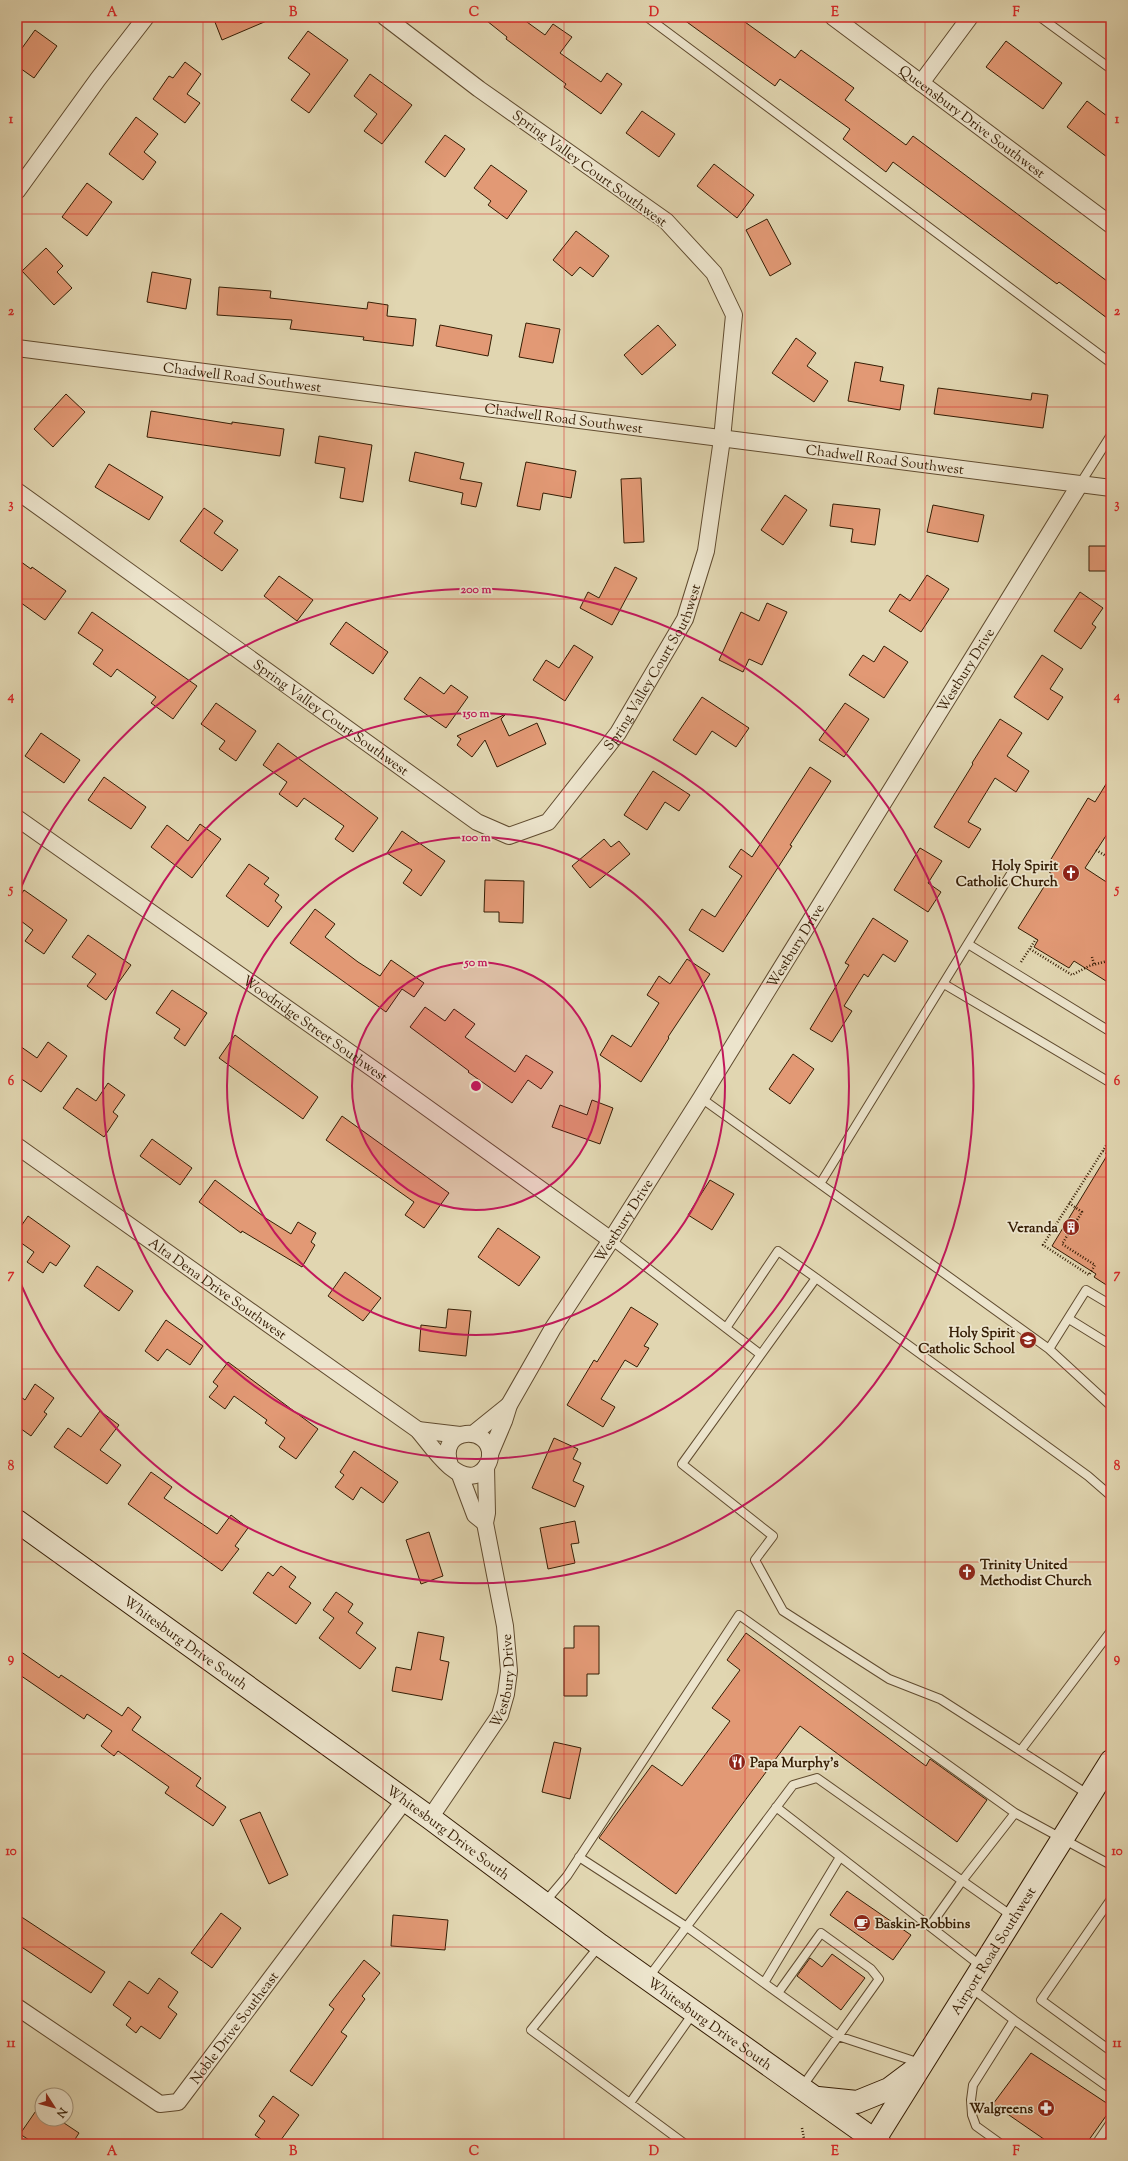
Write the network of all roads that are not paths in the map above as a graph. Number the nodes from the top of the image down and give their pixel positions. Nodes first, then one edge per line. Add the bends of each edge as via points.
1 (146, 17) edge
2 (385, 17) edge
3 (647, 17) edge
4 (833, 17) edge
5 (970, 17) edge
6 (1040, 17) edge
7 (1111, 69) edge
8 (921, 83) junction
9 (17, 191) edge
10 (1111, 225) edge
11 (17, 348) edge
12 (1111, 363) edge
13 (1111, 435) edge
14 (722, 439) junction
15 (1080, 484) junction
16 (1111, 488) edge
17 (17, 491) edge
18 (17, 818) edge
19 (1015, 867) dead end
20 (968, 944) junction
21 (944, 984) junction
22 (1111, 1032) edge
23 (1111, 1083) edge
24 (701, 1098) junction
25 (17, 1146) edge
26 (820, 1184) junction
27 (611, 1240) junction
28 (816, 1278) junction
29 (1111, 1305) edge
30 (1068, 1319) junction
31 (726, 1328) junction
32 (1111, 1345) edge
33 (1049, 1349) junction
34 (760, 1354) junction
35 (508, 1405) junction
36 (1111, 1406) edge
37 (418, 1430) junction
38 (467, 1434) junction
39 (488, 1460) junction
40 (455, 1470) junction
41 (1111, 1496) edge
42 (17, 1521) edge
43 (485, 1524) junction
44 (1111, 1630) edge
45 (1021, 1750) junction
46 (1111, 1761) edge
47 (1090, 1796) junction
48 (404, 1800) junction
49 (776, 1807) junction
50 (1015, 1813) junction
51 (430, 1818) junction
52 (1062, 1840) junction
53 (579, 1857) junction
54 (840, 1857) junction
55 (1111, 1865) edge
56 (962, 1881) junction
57 (1111, 1899) edge
58 (545, 1902) junction
59 (1013, 1917) junction
60 (930, 1926) junction
61 (687, 1927) junction
62 (600, 1945) junction
63 (982, 1966) junction
64 (648, 1978) junction
65 (764, 1983) junction
66 (969, 1987) junction
67 (778, 1993) junction
68 (17, 2007) edge
69 (695, 2011) junction
70 (1014, 2020) junction
71 (838, 2036) junction
72 (1111, 2051) edge
73 (922, 2064) junction
74 (1111, 2089) edge
75 (809, 2093) junction
76 (630, 2103) junction
77 (1111, 2122) edge
78 (876, 2143) edge
79 (685, 2144) edge
80 (1001, 2144) edge
81 (1096, 2144) edge

1 - 9 street
2 - 14 street, Spring Valley Court Southwest via 479,89 666,221 714,273 734,315
3 - 12 lane
4 - 8 street, Queensbury Drive Southwest
5 - 8 street
6 - 7 lane
8 - 10 street, Queensbury Drive Southwest
11 - 14 street, Chadwell Road Southwest
13 - 15 lane
14 - 15 street, Chadwell Road Southwest
14 - 17 street, Spring Valley Court Southwest via 706,551 685,619 618,733 548,822 509,836 477,822
15 - 16 street, Chadwell Road Southwest
15 - 24 street, Westbury Drive
18 - 27 street, Woodridge Street Southwest
19 - 20 lane
20 - 21 lane
20 - 22 lane
21 - 23 lane
21 - 26 lane
24 - 26 lane
24 - 27 street, Westbury Drive
25 - 37 street, Alta Dena Drive Southwest
26 - 33 lane
27 - 31 lane
27 - 35 street, Westbury Drive via 553,1328
28 - 31 lane via 778,1251
28 - 34 lane
28 - 41 lane via 1082,1472
29 - 30 lane via 1086,1290
30 - 32 lane
30 - 33 lane
31 - 34 lane
33 - 36 lane
34 - 45 lane via 682,1464 773,1536 755,1560 783,1611 889,1679 940,1699
35 - 38 street, Westbury Drive
35 - 39 street, Westbury Drive
37 - 38 street, Alta Dena Drive Southwest
37 - 40 street, Alta Dena Drive Southwest
38 - 39 street via 485,1441
38 - 40 street via 450,1444 447,1451
39 - 40 street via 474,1476
39 - 43 street, Westbury Drive
40 - 43 street, Westbury Drive via 476,1515
42 - 48 main road, Whitesburg Drive South
43 - 51 street, Westbury Drive via 505,1626 509,1672 506,1694 500,1715
44 - 45 lane
45 - 47 lane
46 - 47 main road, Airport Road Southwest
47 - 52 main road, Airport Road Southwest
48 - 51 main road, Whitesburg Drive South
48 - 68 street, Noble Drive Southeast via 178,2102 160,2104
49 - 54 lane
49 - 56 lane via 793,1785 817,1778
49 - 61 lane
50 - 52 lane
50 - 53 lane via 739,1615
50 - 56 lane
51 - 58 main road, Whitesburg Drive South
52 - 55 lane
52 - 59 main road, Airport Road Southwest
53 - 58 lane
53 - 61 lane
54 - 60 lane
54 - 65 lane
56 - 59 lane
56 - 60 lane
57 - 72 lane via 1041,2000
58 - 62 main road, Whitesburg Drive South
59 - 63 main road, Airport Road Southwest
60 - 63 lane
61 - 64 lane
61 - 65 lane
62 - 64 main road, Whitesburg Drive South
62 - 76 lane via 531,2030
63 - 66 main road, Airport Road Southwest
64 - 69 main road, Whitesburg Drive South
65 - 67 lane
66 - 70 lane
66 - 73 main road, Airport Road Southwest
67 - 71 lane
67 - 71 lane via 821,1933 872,1968 879,1979
69 - 75 main road, Whitesburg Drive South
69 - 76 lane
70 - 74 lane
70 - 80 lane via 973,2085 971,2100 976,2126
71 - 73 lane
71 - 75 lane
73 - 75 main road via 889,2089 857,2102
73 - 78 main road, Airport Road Southwest
75 - 78 main road, Whitesburg Drive South
76 - 79 lane
77 - 81 lane

